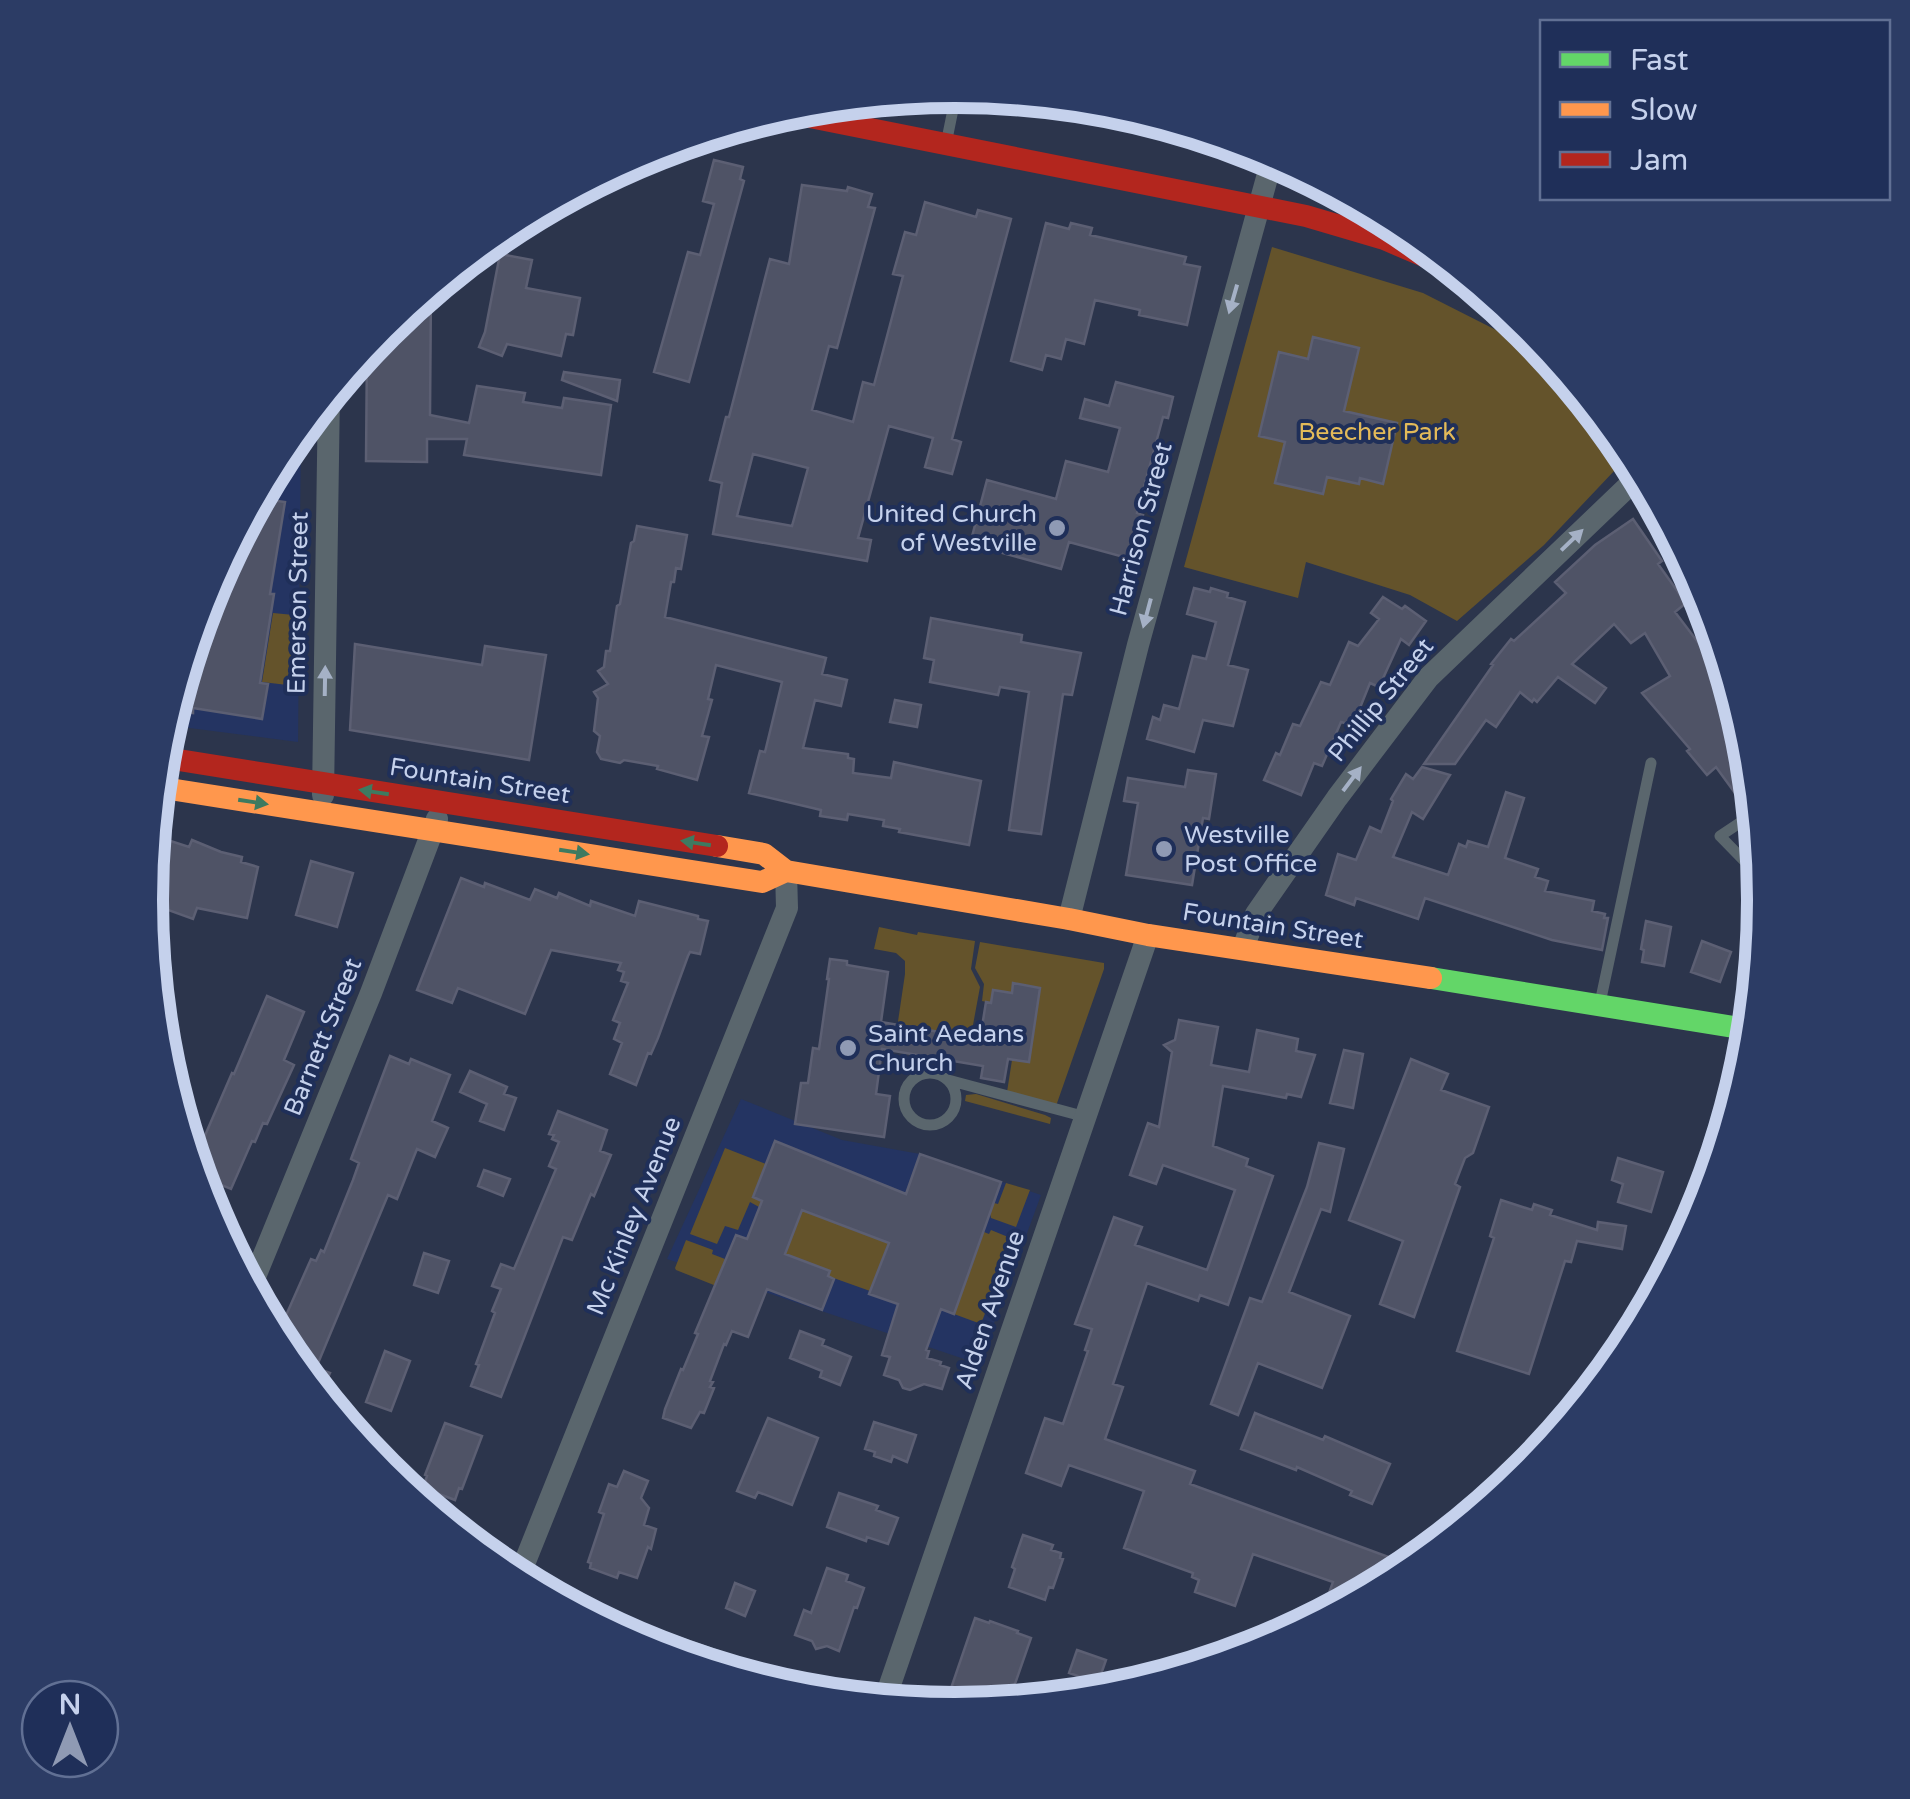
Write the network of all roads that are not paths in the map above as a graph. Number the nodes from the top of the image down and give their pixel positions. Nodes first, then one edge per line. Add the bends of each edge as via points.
1 (953, 108) edge
2 (843, 116) edge
3 (946, 144) junction
4 (1269, 173) edge
5 (1260, 206) junction
6 (1402, 246) edge
7 (329, 415) edge
8 (1630, 485) edge
9 (176, 759) edge
10 (1651, 763) dead end
11 (324, 784) junction
12 (171, 789) edge
13 (443, 803) junction
14 (322, 813) junction
15 (1742, 821) edge
16 (433, 830) junction
17 (1746, 863) edge
18 (786, 871) junction
19 (1068, 919) junction
20 (1148, 935) junction
21 (1243, 948) junction
22 (1599, 1005) junction
23 (1736, 1027) edge
24 (948, 1080) junction
25 (1086, 1117) junction
26 (257, 1273) edge
27 (524, 1564) edge
28 (889, 1689) edge

1 - 3 lane
2 - 3 main road
3 - 5 main road
4 - 5 street, Harrison Street
5 - 6 main road
5 -> 19 street, Harrison Street
11 -> 7 street, Emerson Street
21 -> 8 street, Phillip Street via 1256,914 1428,678
9 - 11 main road, Fountain Street
10 - 22 lane
13 -> 11 main road, Fountain Street
11 - 14 street, Emerson Street
12 -> 14 main road, Fountain Street
13 - 16 street, Barnett Street
18 -> 13 main road, Fountain Street via 764,854
14 - 16 main road, Fountain Street
15 - 17 lane via 1720,836
16 -> 18 main road, Fountain Street via 762,882
16 - 26 street, Barnett Street
18 - 19 main road, Fountain Street
18 - 27 street, Mc Kinley Avenue via 787,908
19 - 20 main road, Fountain Street
20 - 21 main road, Fountain Street
20 - 25 street, Alden Avenue
21 - 22 main road, Fountain Street
22 - 23 main road, Fountain Street
24 - 24 lane via 924,1074 909,1082 903,1098 908,1114 922,1125 947,1120 956,1104
24 - 25 lane
25 - 28 street, Alden Avenue

